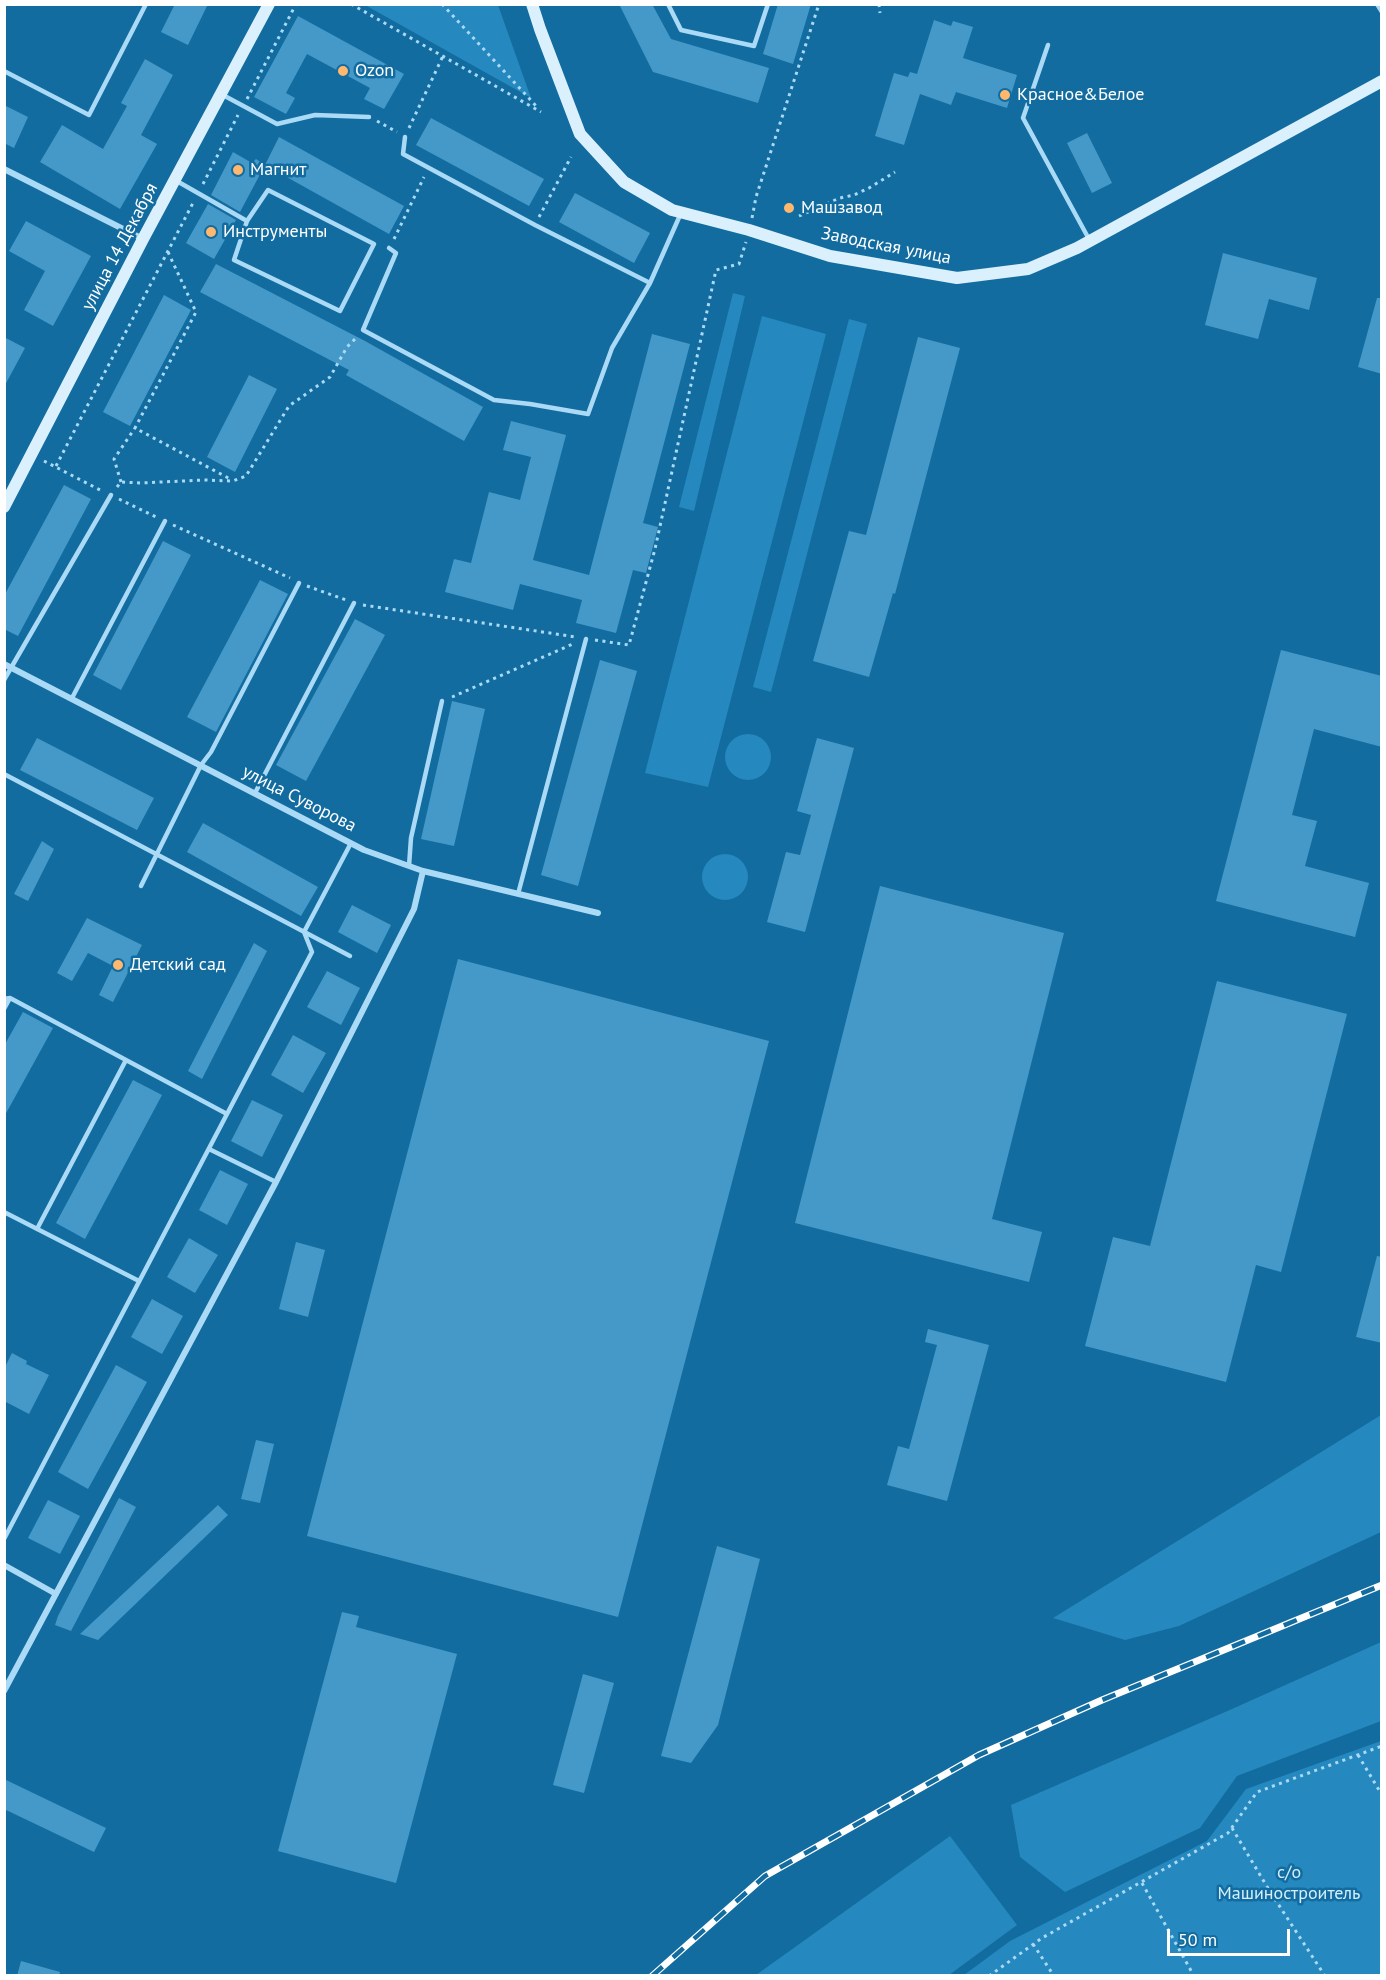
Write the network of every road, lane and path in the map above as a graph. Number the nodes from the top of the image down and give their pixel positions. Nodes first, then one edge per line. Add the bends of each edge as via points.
1 (146, 4) edge
2 (269, 4) edge
3 (296, 4) edge
4 (351, 4) edge
5 (442, 4) edge
6 (532, 4) edge
7 (668, 4) edge
8 (768, 4) edge
9 (819, 4) edge
10 (879, 4) edge
11 (1377, 4) edge
12 (1382, 12) edge
13 (880, 13) dead end
14 (1048, 45) dead end
15 (443, 56) junction
16 (4, 71) edge
17 (1382, 81) edge
18 (221, 94) junction
19 (369, 117) joint
20 (405, 137) junction
21 (571, 157) dead end
22 (429, 167) junction
23 (4, 169) edge
24 (895, 172) dead end
25 (175, 180) junction
26 (200, 190) dead end
27 (194, 200) dead end
28 (681, 213) junction
29 (799, 216) dead end
30 (247, 221) junction
31 (535, 225) junction
32 (749, 230) junction
33 (143, 239) junction
34 (1090, 241) junction
35 (389, 248) joint
36 (168, 252) junction
37 (650, 283) junction
38 (363, 330) junction
39 (135, 428) junction
40 (32, 454) junction
41 (56, 467) junction
42 (233, 481) junction
43 (122, 482) junction
44 (111, 495) junction
45 (4, 507) edge
46 (165, 521) junction
47 (299, 583) junction
48 (354, 603) junction
49 (586, 639) junction
50 (8, 665) edge
51 (4, 680) edge
52 (72, 698) junction
53 (442, 701) joint
54 (201, 765) junction
55 (4, 774) edge
56 (255, 793) junction
57 (351, 843) junction
58 (156, 854) junction
59 (409, 866) junction
60 (423, 872) junction
61 (141, 886) dead end
62 (518, 894) junction
63 (598, 913) dead end
64 (304, 932) junction
65 (350, 956) dead end
66 (7, 999) edge
67 (4, 1009) edge
68 (126, 1060) junction
69 (227, 1114) junction
70 (208, 1149) junction
71 (276, 1182) junction
72 (4, 1212) edge
73 (37, 1229) junction
74 (139, 1281) junction
75 (4, 1539) edge
76 (4, 1565) edge
77 (56, 1594) junction
78 (4, 1691) edge
79 (1382, 1746) edge
80 (1358, 1755) junction
81 (1382, 1795) edge
82 (1232, 1828) junction
83 (1141, 1882) junction
84 (1033, 1944) junction
85 (989, 1976) edge
86 (1054, 1976) edge
87 (1194, 1976) edge
88 (1325, 1976) edge

1 - 16 lane via 89,115
2 - 18 main road, улица 14 Декабря
3 - 26 path
4 - 15 path
5 - 15 path via 542,112
6 - 28 main road, Заводская улица via 580,134 624,182
7 - 8 lane via 681,30 754,46
9 - 32 path via 756,197
10 - 13 path
11 - 12 lane
14 - 34 lane via 1023,118
15 - 20 path
17 - 34 main road, Заводская улица
18 - 19 lane via 277,124 315,115
18 - 25 main road, улица 14 Декабря
19 - 20 path
20 - 22 lane via 403,154
21 - 31 path
22 - 31 lane
22 - 35 path
23 - 33 street
24 - 29 path via 869,188
25 - 30 lane
25 - 33 main road, улица 14 Декабря
27 - 36 path
28 - 32 main road, Заводская улица
28 - 37 lane
30 - 30 lane via 268,190 374,244 340,311 234,260
31 - 37 lane
32 - 34 main road, Заводская улица via 831,256 957,278 1028,269
32 - 49 path via 739,264 716,270 655,549 629,645
33 - 40 main road, улица 14 Декабря
35 - 38 lane via 396,253
36 - 39 path via 196,312
36 - 41 path
37 - 38 lane via 612,348 588,414 494,400
38 - 42 path via 347,347 330,377 289,406 246,476
39 - 42 path
39 - 43 path via 114,459
40 - 41 path
40 - 45 main road, улица 14 Декабря
41 - 44 path
42 - 43 path
43 - 44 path
44 - 46 path
44 - 50 lane
46 - 47 path
46 - 52 lane
47 - 48 path
47 - 54 lane via 212,752
48 - 49 path
48 - 56 lane
49 - 53 path
49 - 62 lane
50 - 51 lane
50 - 52 street, улица Суворова
52 - 54 street, улица Суворова
53 - 59 lane via 411,838
54 - 56 street, улица Суворова
54 - 58 lane
55 - 58 lane
56 - 57 street, улица Суворова
57 - 59 street, улица Суворова
57 - 64 lane
58 - 61 lane
58 - 64 lane
59 - 60 street, улица Суворова
60 - 62 street, улица Суворова
60 - 71 street via 414,909
62 - 63 street, улица Суворова
64 - 65 lane
64 - 69 lane via 312,952
66 - 67 lane
66 - 68 lane
68 - 69 lane
68 - 73 lane
69 - 70 lane
70 - 71 lane
70 - 74 lane
71 - 77 street
72 - 73 lane
73 - 74 lane
74 - 75 lane
76 - 77 street
77 - 78 street
79 - 80 path
80 - 81 path
80 - 82 path via 1257,1792
82 - 83 path
82 - 88 path
83 - 84 path
83 - 87 path
84 - 85 path
84 - 86 path

